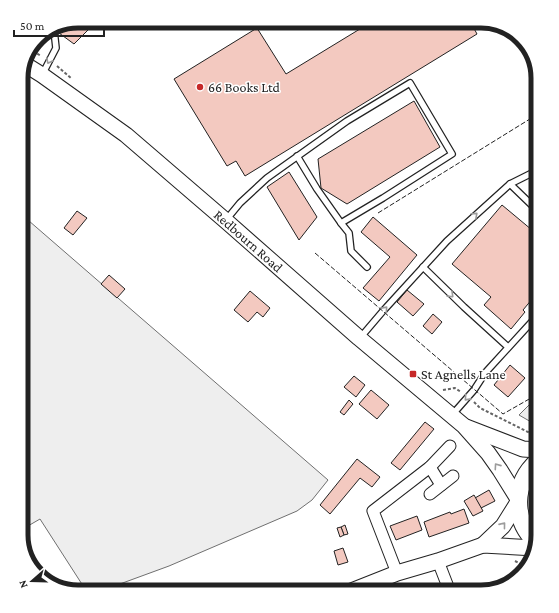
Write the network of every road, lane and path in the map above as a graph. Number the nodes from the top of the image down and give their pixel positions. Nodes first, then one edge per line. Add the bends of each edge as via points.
1 (54, 34) edge
2 (35, 52) edge
3 (41, 56) dead end
4 (29, 67) edge
5 (42, 75) junction
6 (297, 156) junction
7 (531, 174) edge
8 (510, 184) junction
9 (531, 204) edge
10 (226, 220) junction
11 (341, 223) junction
12 (367, 267) dead end
13 (423, 267) junction
14 (531, 322) edge
15 (359, 338) junction
16 (508, 347) junction
17 (473, 402) dead end
18 (451, 416) junction
19 (464, 426) junction
20 (531, 433) edge
21 (450, 446) dead end
22 (531, 450) edge
23 (430, 467) junction
24 (531, 467) edge
25 (453, 476) dead end
26 (442, 485) junction
27 (430, 494) dead end
28 (518, 500) junction
29 (531, 536) edge
30 (484, 545) junction
31 (529, 548) edge
32 (514, 560) dead end
33 (438, 561) junction
34 (521, 564) edge
35 (397, 573) junction
36 (367, 585) edge
37 (447, 585) edge

1 -> 5 lane via 56,48
2 - 3 path
4 - 5 main road, Redbourn Road
5 - 10 main road, Redbourn Road via 126,135
6 - 10 lane via 267,178
6 - 11 lane
6 - 11 lane via 347,121 410,83 452,154
7 - 8 lane
8 - 9 lane
13 -> 8 lane via 447,241
10 - 15 main road, Redbourn Road
11 - 12 lane via 349,233 351,251
15 -> 13 lane
13 -> 16 lane
14 - 16 lane
15 - 18 main road, Redbourn Road
16 -> 18 lane
17 - 20 path
18 - 19 main road, Redbourn Road
19 - 22 main road, Redbourn Road via 523,449
28 -> 19 main road, Redbourn Road via 488,453
21 - 23 street
23 - 26 street
23 - 35 street via 373,511
24 - 28 main road via 525,475
25 - 26 street
26 - 27 street
28 - 29 main road via 520,516
30 -> 28 main road via 503,526
30 - 31 main road
30 - 33 main road
32 - 34 path
33 - 35 main road
33 - 37 street
35 - 36 main road

